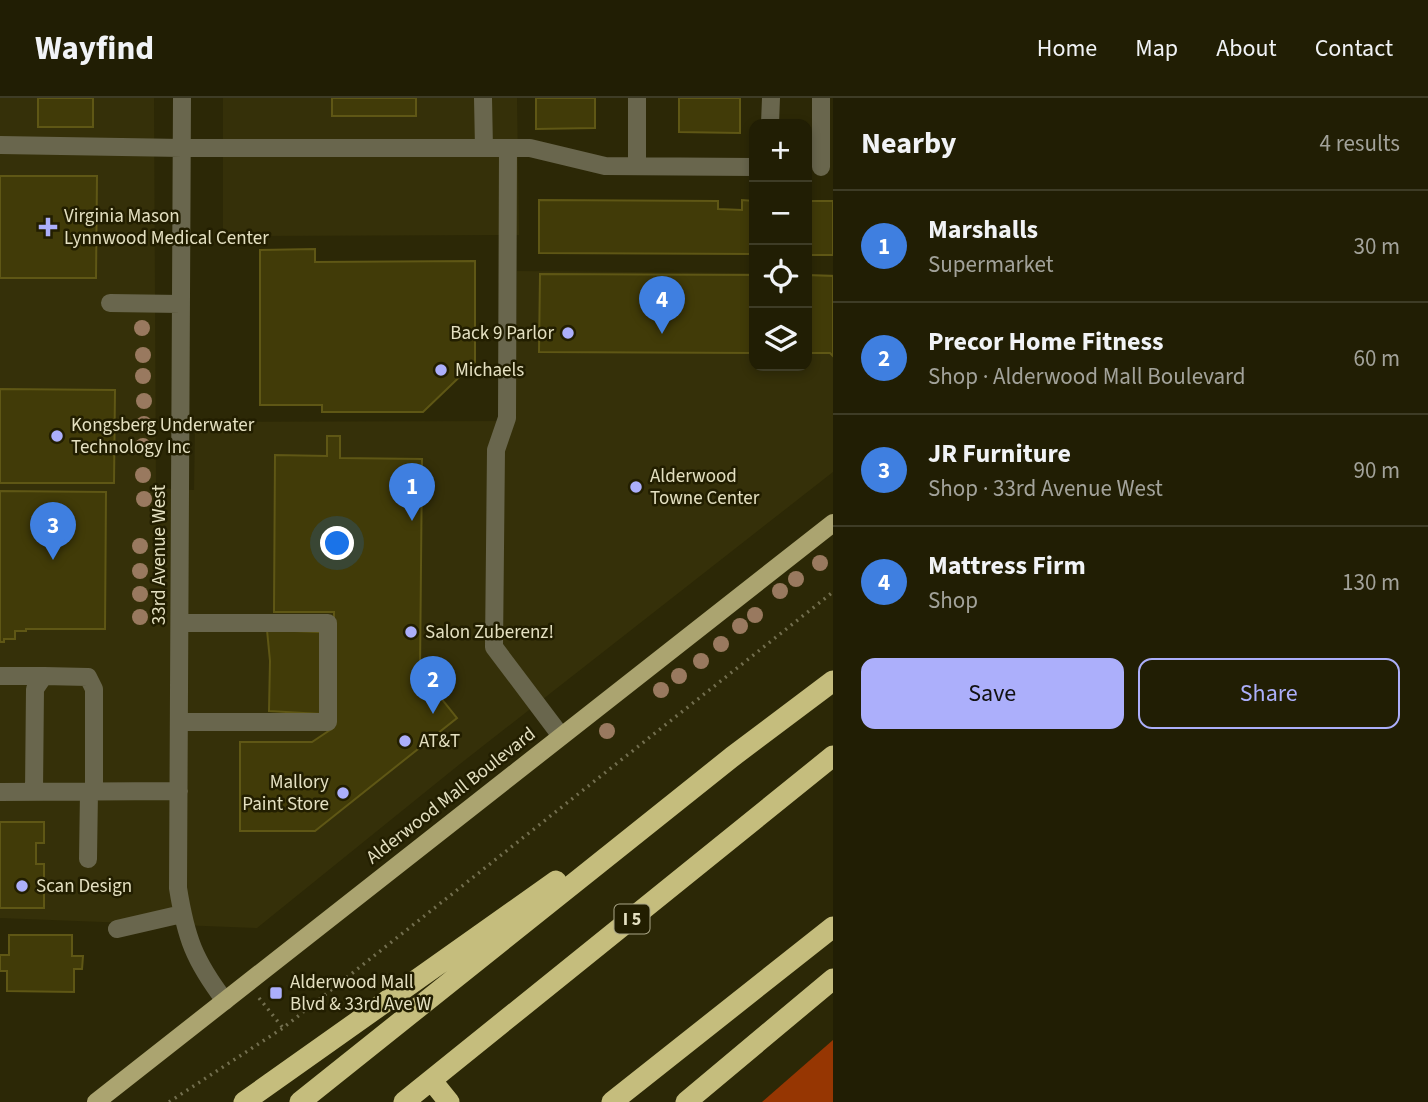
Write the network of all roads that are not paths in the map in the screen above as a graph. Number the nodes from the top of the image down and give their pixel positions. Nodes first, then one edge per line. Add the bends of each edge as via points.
1 (182, 98) edge
2 (483, 98) edge
3 (637, 98) edge
4 (771, 98) edge
5 (821, 98) edge
6 (771, 119) edge
7 (0, 145) edge
8 (182, 148) junction
9 (484, 148) junction
10 (508, 148) junction
11 (637, 166) junction
12 (749, 167) edge
13 (820, 167) edge
14 (110, 303) dead end
15 (181, 304) junction
16 (833, 523) edge
17 (180, 623) junction
18 (0, 676) edge
19 (44, 676) junction
20 (833, 681) edge
21 (179, 722) junction
22 (561, 736) junction
23 (732, 757) junction
24 (833, 757) edge
25 (34, 791) junction
26 (91, 791) junction
27 (179, 791) junction
28 (0, 792) edge
29 (88, 859) dead end
30 (182, 914) junction
31 (833, 927) edge
32 (117, 929) dead end
33 (833, 979) edge
34 (225, 1001) junction
35 (432, 1081) junction
36 (96, 1102) edge
37 (244, 1102) edge
38 (299, 1102) edge
39 (404, 1102) edge
40 (449, 1102) edge
41 (612, 1102) edge
42 (686, 1102) edge

1 - 8 street, 33rd Avenue West
2 - 9 street
3 - 11 street
4 - 6 street
5 - 13 street
7 - 8 street
8 - 9 street
8 - 15 street, 33rd Avenue West
9 - 10 street
10 - 11 street via 530,148 605,166
10 - 22 street via 507,418 496,450 494,647
11 - 12 street
14 - 15 street
15 - 17 street, 33rd Avenue West
16 - 22 main road, Alderwood Mall Boulevard
17 - 21 street, 33rd Avenue West
17 - 21 street via 328,623 328,722
18 - 19 street
19 - 25 street via 35,689
19 - 26 street via 88,677 94,689
20 - 23 highway
21 - 27 street, 33rd Avenue West
22 - 34 main road, Alderwood Mall Boulevard
23 - 37 highway
23 - 38 highway
24 - 35 highway, I 5
25 - 26 street
25 - 28 street
26 - 27 street
26 - 29 street
27 - 30 street, 33rd Avenue West
30 - 32 street
30 - 34 street, 33rd Avenue West via 195,957
31 - 41 highway
33 - 42 highway
34 - 36 main road, Alderwood Mall Boulevard
35 - 39 highway, I 5
35 - 40 highway

